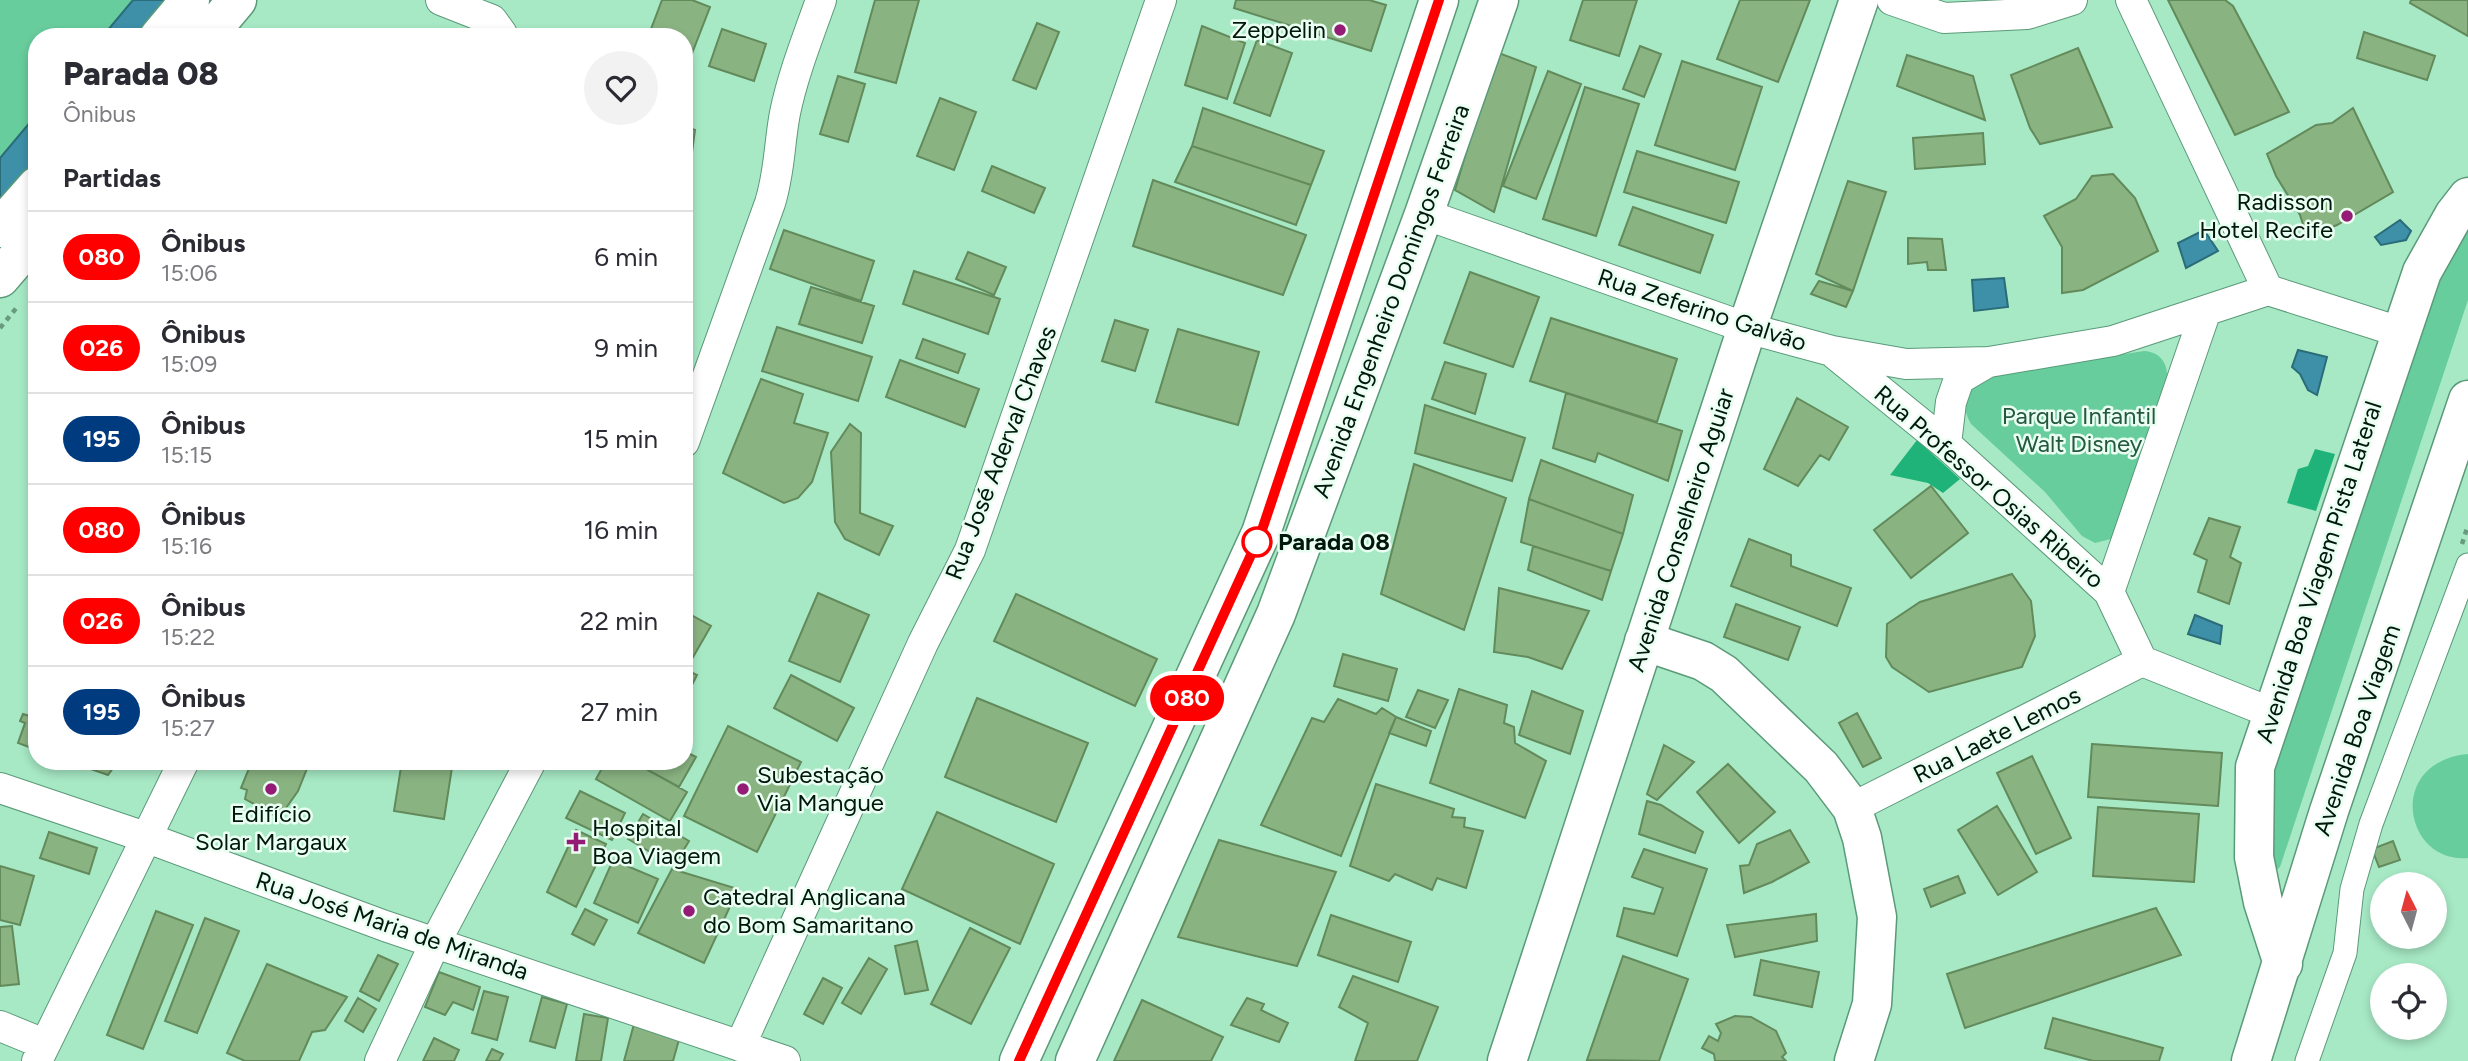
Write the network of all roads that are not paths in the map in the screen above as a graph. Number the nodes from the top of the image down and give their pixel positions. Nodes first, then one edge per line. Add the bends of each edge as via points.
1 (190, 0) edge
2 (237, 0) edge
3 (441, 0) edge
4 (509, 0) edge
5 (821, 0) edge
6 (1161, 0) edge
7 (1439, 0) edge
8 (1499, 0) edge
9 (1859, 0) edge
10 (1892, 0) edge
11 (2072, 0) edge
12 (2131, 0) edge
13 (167, 28) edge
14 (214, 28) edge
15 (496, 28) edge
16 (503, 28) edge
17 (28, 196) edge
18 (2468, 197) edge
19 (1424, 214) junction
20 (0, 228) edge
21 (28, 245) edge
22 (0, 278) edge
23 (2268, 290) junction
24 (2205, 313) junction
25 (1747, 328) junction
26 (2400, 332) junction
27 (1832, 351) junction
28 (1989, 362) junction
29 (2468, 400) edge
30 (693, 417) edge
31 (1946, 444) junction
32 (2468, 565) edge
33 (2109, 592) junction
34 (1644, 641) junction
35 (2142, 661) junction
36 (2272, 713) junction
37 (179, 770) edge
38 (526, 770) edge
39 (0, 788) edge
40 (1852, 808) junction
41 (145, 837) junction
42 (435, 943) junction
43 (2283, 964) junction
44 (0, 1026) edge
45 (740, 1046) junction
46 (41, 1053) edge
47 (380, 1061) edge
48 (785, 1061) edge
49 (1019, 1061) edge
50 (1075, 1061) edge
51 (1507, 1061) edge
52 (1854, 1061) edge
53 (2251, 1061) edge
54 (2307, 1061) edge

1 - 13 main road
2 - 14 main road
3 - 15 street via 492,20
4 - 16 street
5 - 30 street via 793,78 778,177
6 - 45 street, Rua José Aderval Chaves via 970,550 923,643
7 - 49 main road, Avenida Engenheiro Domingos Ferreira via 1261,533
8 - 19 main road, Avenida Engenheiro Domingos Ferreira
9 - 25 main road, Avenida Conselheiro Aguiar
10 - 11 street via 1944,18 2028,14
12 - 23 street
17 - 20 main road
18 - 26 main road, Avenida Boa Viagem Pista Lateral via 2422,272
19 - 25 street, Rua Zeferino Galvão
19 - 50 main road, Avenida Engenheiro Domingos Ferreira via 1276,614
21 - 22 main road
23 - 24 street, Rua Zeferino Galvão
23 - 26 street
24 - 28 street, Rua Zeferino Galvão via 2113,341
24 - 33 street
25 - 27 street, Rua Zeferino Galvão
25 - 34 main road, Avenida Conselheiro Aguiar
26 - 36 main road, Avenida Boa Viagem Pista Lateral
27 - 28 street, Rua Zeferino Galvão via 1906,364
27 - 31 street, Rua Professor Osias Ribeiro
28 - 31 street, Rua Zeferino Galvão via 1959,379
29 - 43 main road, Avenida Boa Viagem via 2329,811
31 - 33 street, Rua Professor Osias Ribeiro
32 - 54 street via 2371,824 2352,888 2345,953
33 - 35 street, Rua Professor Osias Ribeiro
34 - 40 main road via 1703,661 1724,674 1821,767
34 - 51 main road, Avenida Conselheiro Aguiar
35 - 36 street
35 - 40 street, Rua Laete Lemos
36 - 43 main road, Avenida Boa Viagem Pista Lateral via 2255,767 2254,858
37 - 41 street
38 - 42 street
39 - 41 street, Rua José Maria de Miranda
40 - 52 main road via 1877,917 1872,1004
41 - 42 street, Rua José Maria de Miranda
41 - 46 street
42 - 45 street, Rua José Maria de Miranda
42 - 47 street
43 - 53 main road, Avenida Boa Viagem
44 - 46 street
45 - 48 street, Rua José Maria de Miranda

